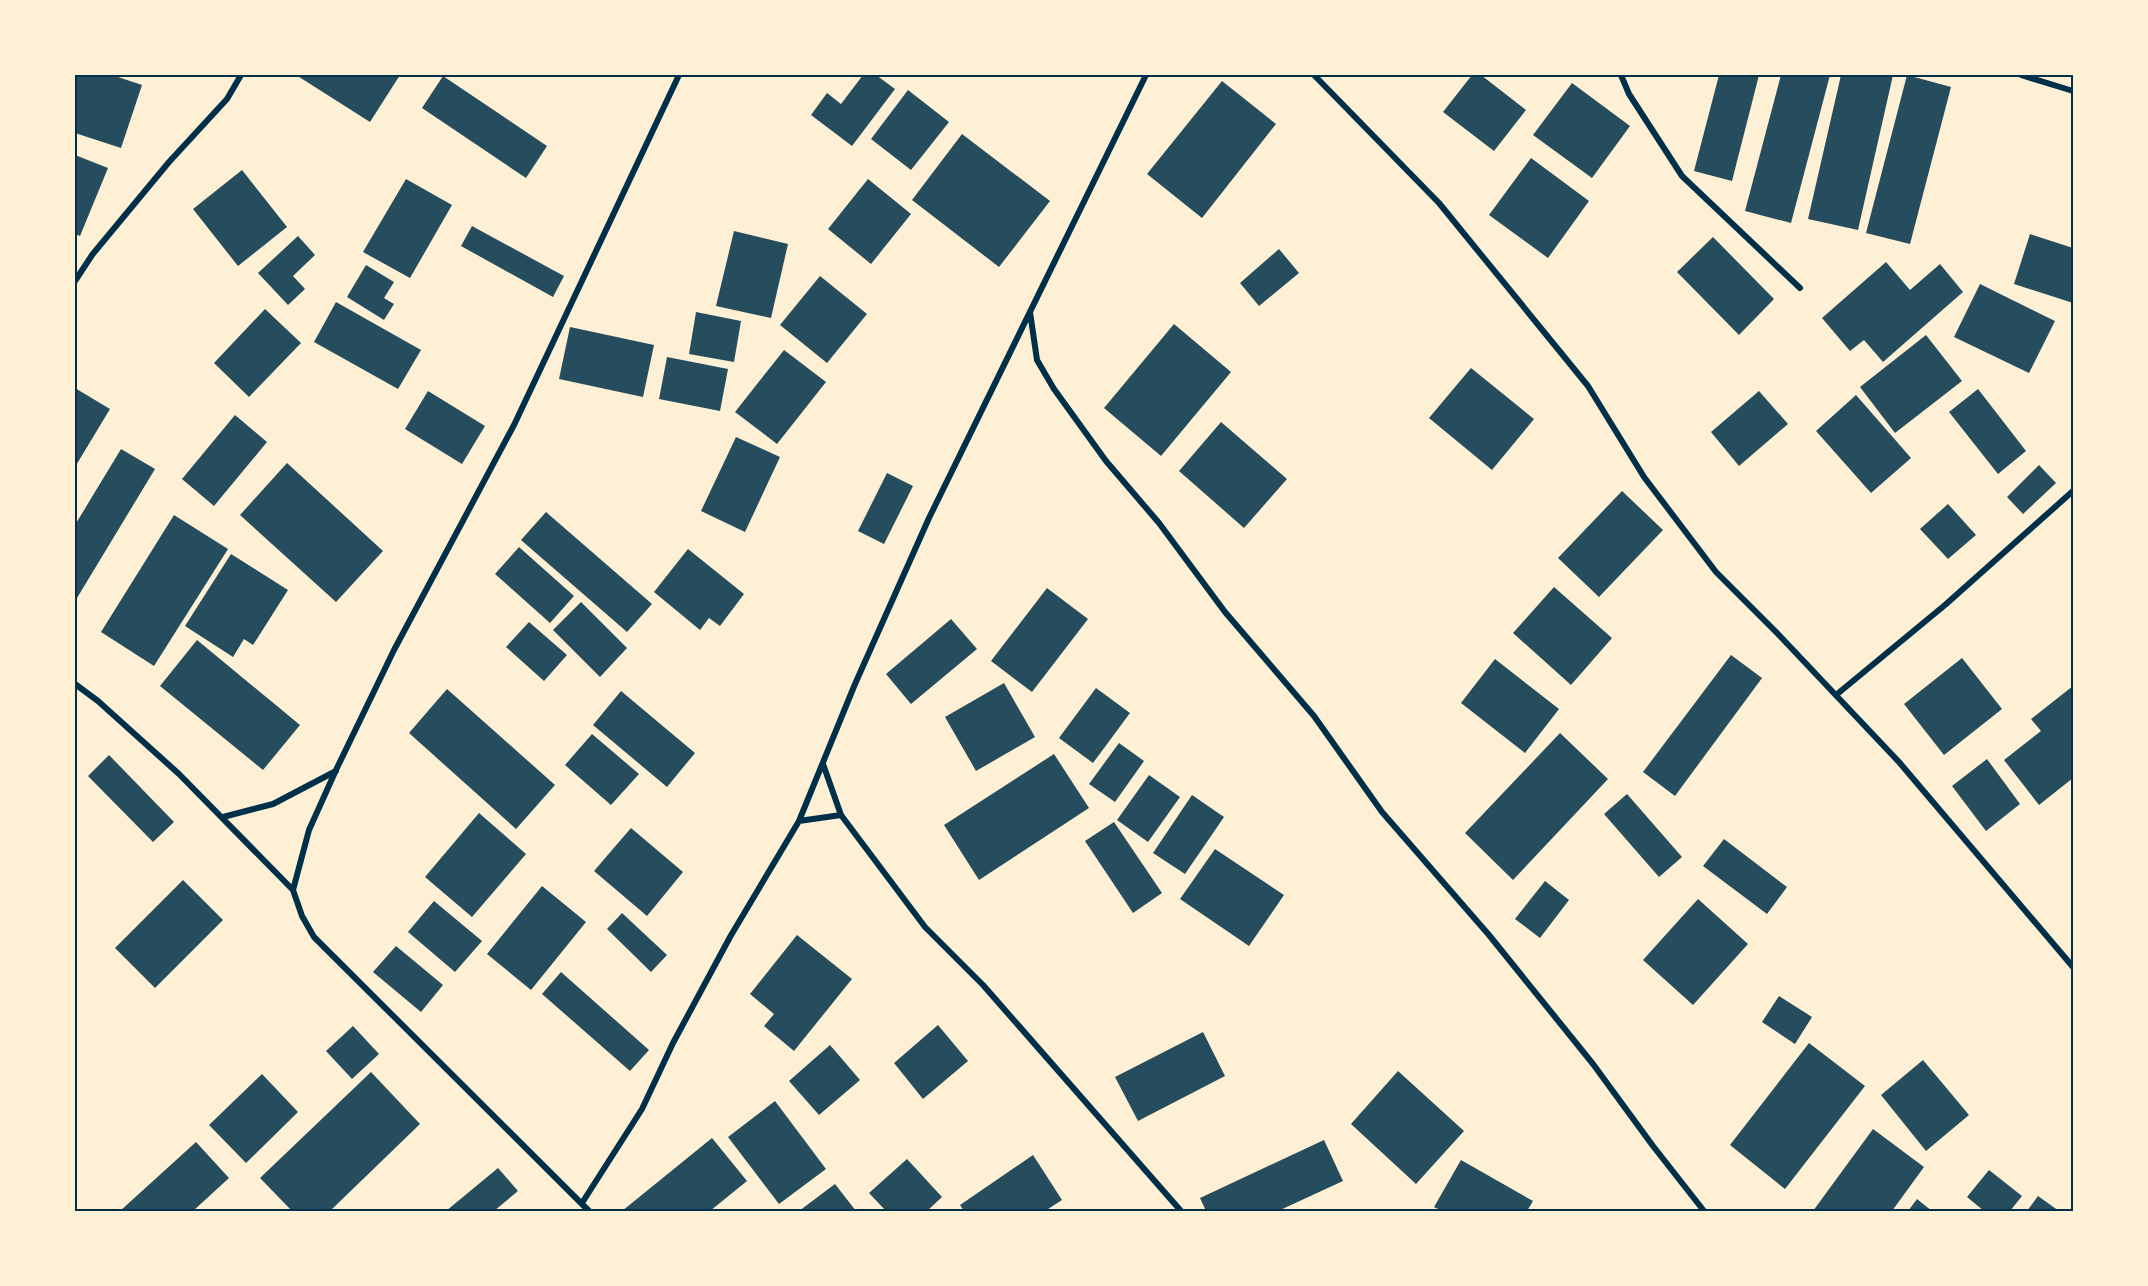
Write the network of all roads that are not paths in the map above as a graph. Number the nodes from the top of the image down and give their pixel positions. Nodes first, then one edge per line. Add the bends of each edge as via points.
1 (241, 75) edge
2 (679, 75) edge
3 (1146, 75) edge
4 (1314, 75) edge
5 (1621, 75) edge
6 (2021, 75) edge
7 (2073, 91) edge
8 (75, 281) edge
9 (1800, 288) dead end
10 (1030, 312) junction
11 (2073, 491) edge
12 (75, 684) edge
13 (1836, 695) junction
14 (823, 764) junction
15 (336, 770) junction
16 (841, 815) junction
17 (223, 817) junction
18 (799, 821) junction
19 (293, 890) junction
20 (2073, 967) edge
21 (582, 1203) junction
22 (589, 1211) edge
23 (1181, 1211) edge
24 (1704, 1211) edge

1 - 8 street via 227,99 155,178
2 - 15 street via 514,425 394,650
3 - 10 street
4 - 13 street via 1438,203 1588,386 1644,477 1716,572
5 - 9 street via 1682,177
6 - 7 street
10 - 14 street via 929,518
10 - 24 street via 1037,360 1106,461 1159,523 1225,612 1314,716 1382,812 1489,934 1593,1064
11 - 13 street
12 - 17 street via 171,766
13 - 20 street via 1899,762
14 - 16 street
14 - 18 street
15 - 17 street via 273,804
15 - 19 street via 309,830
16 - 18 street
16 - 23 street via 925,927 983,985
17 - 19 street
18 - 21 street via 730,937 642,1109
19 - 21 street via 314,937
21 - 22 street

